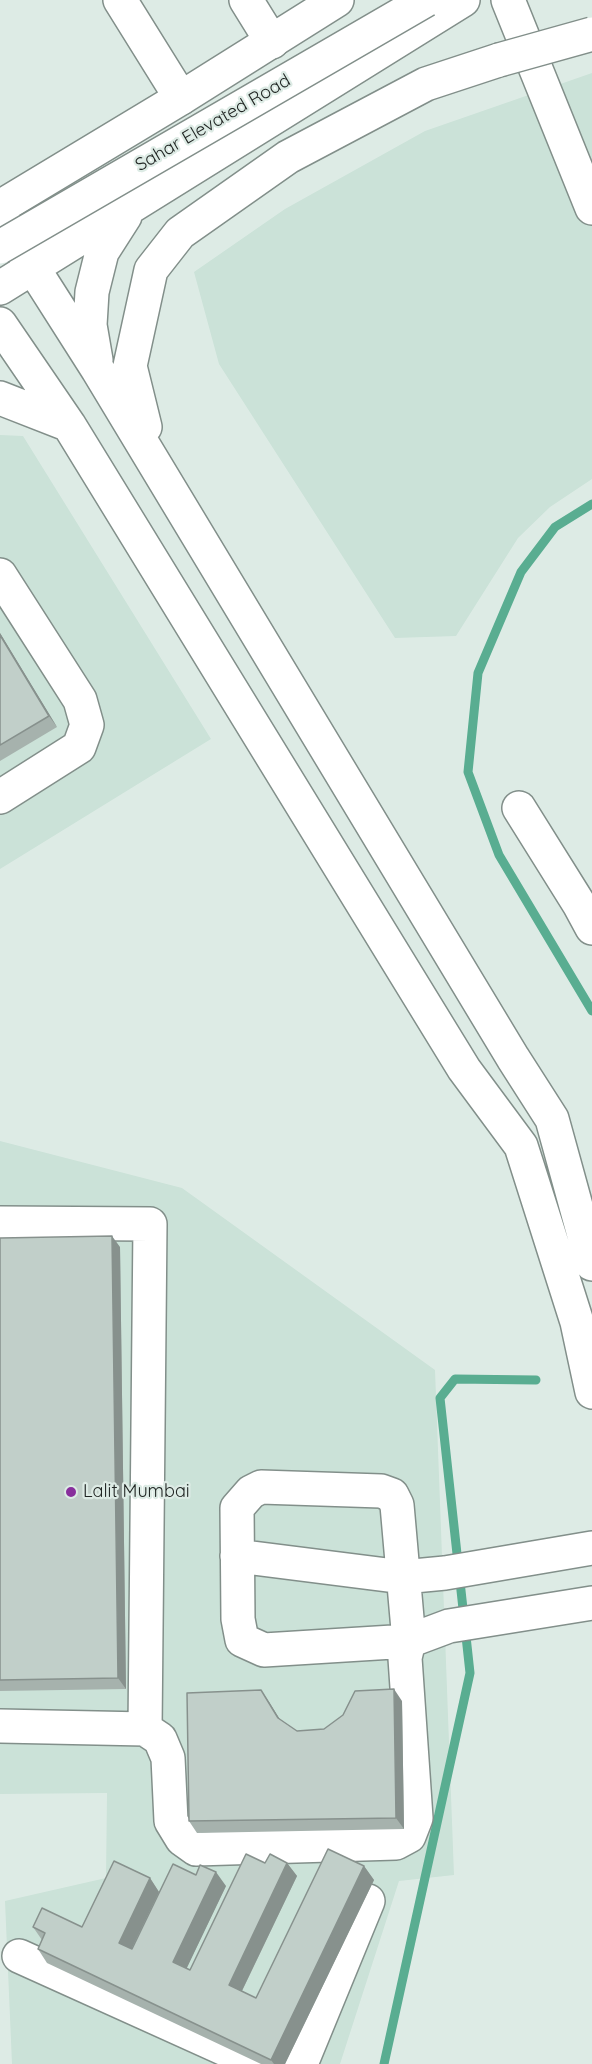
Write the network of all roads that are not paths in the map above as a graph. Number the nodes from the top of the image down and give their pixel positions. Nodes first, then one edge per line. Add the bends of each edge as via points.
1 (120, 0) edge
2 (246, 0) edge
3 (337, 0) edge
4 (426, 0) edge
5 (463, 0) edge
6 (508, 0) edge
7 (592, 34) edge
8 (272, 42) junction
9 (181, 98) junction
10 (0, 207) edge
11 (130, 208) junction
12 (592, 208) edge
13 (0, 216) edge
14 (0, 247) edge
15 (32, 268) junction
16 (0, 288) edge
17 (0, 324) edge
18 (98, 370) junction
19 (0, 398) edge
20 (69, 424) junction
21 (158, 469) junction
22 (0, 575) edge
23 (0, 797) edge
24 (519, 808) dead end
25 (592, 928) edge
26 (0, 1223) edge
27 (592, 1264) edge
28 (592, 1392) edge
29 (592, 1548) edge
30 (237, 1556) junction
31 (403, 1577) junction
32 (592, 1603) edge
33 (409, 1641) junction
34 (0, 1726) edge
35 (145, 1729) junction
36 (368, 1901) dead end
37 (19, 1956) dead end
38 (258, 2064) edge
39 (301, 2064) edge

1 - 9 main road
2 - 8 main road
3 - 8 main road
4 - 14 main road, Sahar Elevated Road, bridge
5 - 11 main road
6 - 12 main road
7 - 21 main road, bridge via 426,84 288,157 180,233 151,270 130,366
8 - 9 main road
9 - 10 main road
11 - 15 main road
11 - 18 main road via 102,252 92,292 90,326
13 - 15 main road
15 - 16 main road
15 - 18 main road
17 - 20 main road
18 - 21 main road
19 - 20 main road
20 - 28 main road via 464,1069 521,1146 577,1322
21 - 27 main road via 552,1119
22 - 23 main road via 80,700 87,725 79,747
24 - 25 main road
26 - 35 main road via 150,1224
29 - 31 main road
30 - 31 main road
30 - 31 main road via 237,1508 261,1487 381,1491 392,1495 397,1505
30 - 33 main road via 237,1619 242,1640 264,1650
31 - 33 main road
32 - 33 main road via 463,1623
33 - 35 main road via 405,1658 416,1818 409,1836 396,1843 196,1849 182,1839 171,1821 168,1758 160,1739
34 - 35 main road
36 - 39 main road
37 - 38 main road

